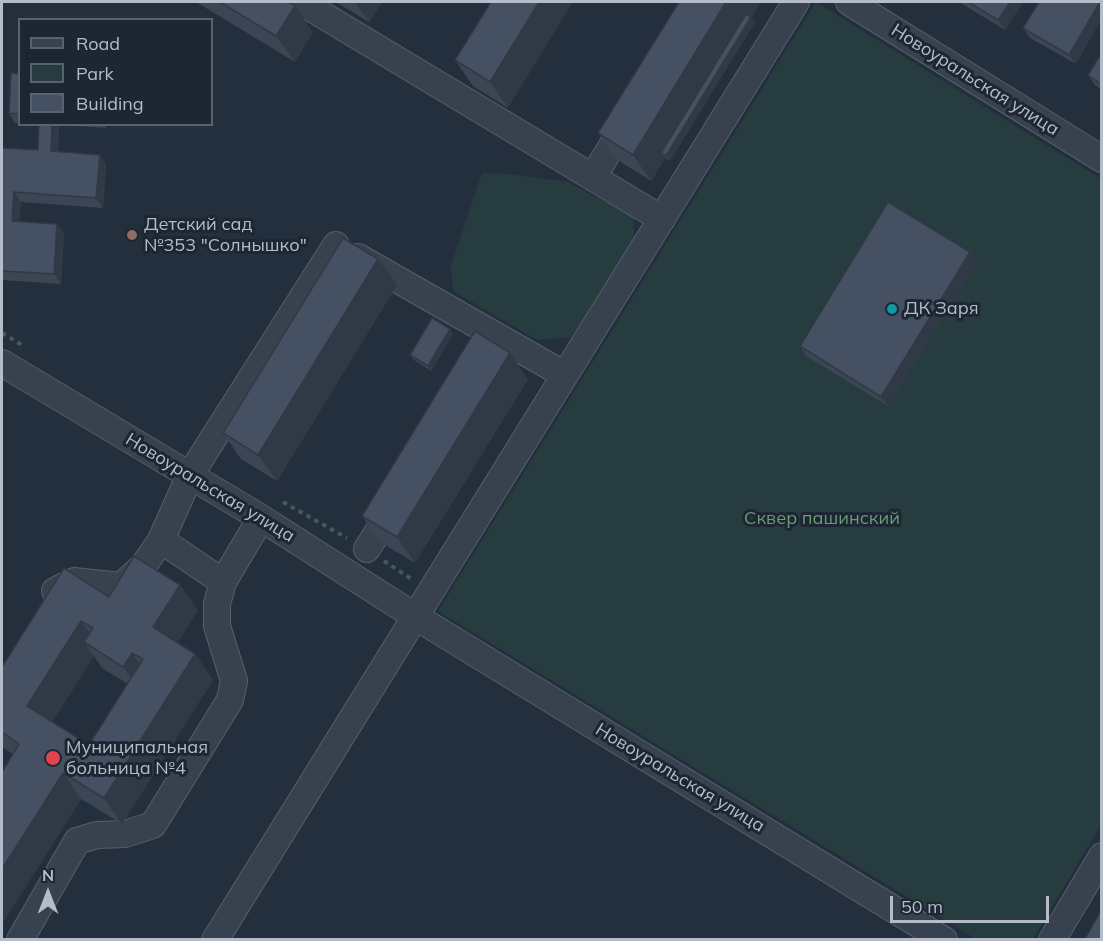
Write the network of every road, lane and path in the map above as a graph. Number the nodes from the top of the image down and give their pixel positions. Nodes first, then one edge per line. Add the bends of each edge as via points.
1 (796, 2) edge
2 (849, 2) edge
3 (315, 5) edge
4 (641, 99) edge
5 (1101, 159) edge
6 (593, 177) junction
7 (662, 219) junction
8 (2, 363) edge
9 (565, 375) junction
10 (190, 475) junction
11 (405, 488) edge
12 (261, 518) junction
13 (160, 540) junction
14 (367, 549) edge
15 (223, 582) junction
16 (42, 611) edge
17 (416, 617) junction
18 (1101, 856) edge
19 (20, 939) edge
20 (215, 939) edge
21 (944, 939) edge
22 (1052, 939) edge

1 - 7 street
2 - 5 street, Новоуральская улица
3 - 6 street via 463,86
4 - 6 street
6 - 7 street
7 - 9 street
8 - 10 street, Новоуральская улица
9 - 10 street via 494,347 336,243
9 - 17 street
10 - 12 street, Новоуральская улица
10 - 13 street
11 - 14 street
12 - 15 street
12 - 17 street, Новоуральская улица
13 - 15 street
13 - 16 street via 144,565 121,586 74,581 54,592
15 - 19 street via 217,626 234,681 230,700 153,825 125,834 97,835 77,841
17 - 20 street
17 - 21 street, Новоуральская улица
18 - 22 street

